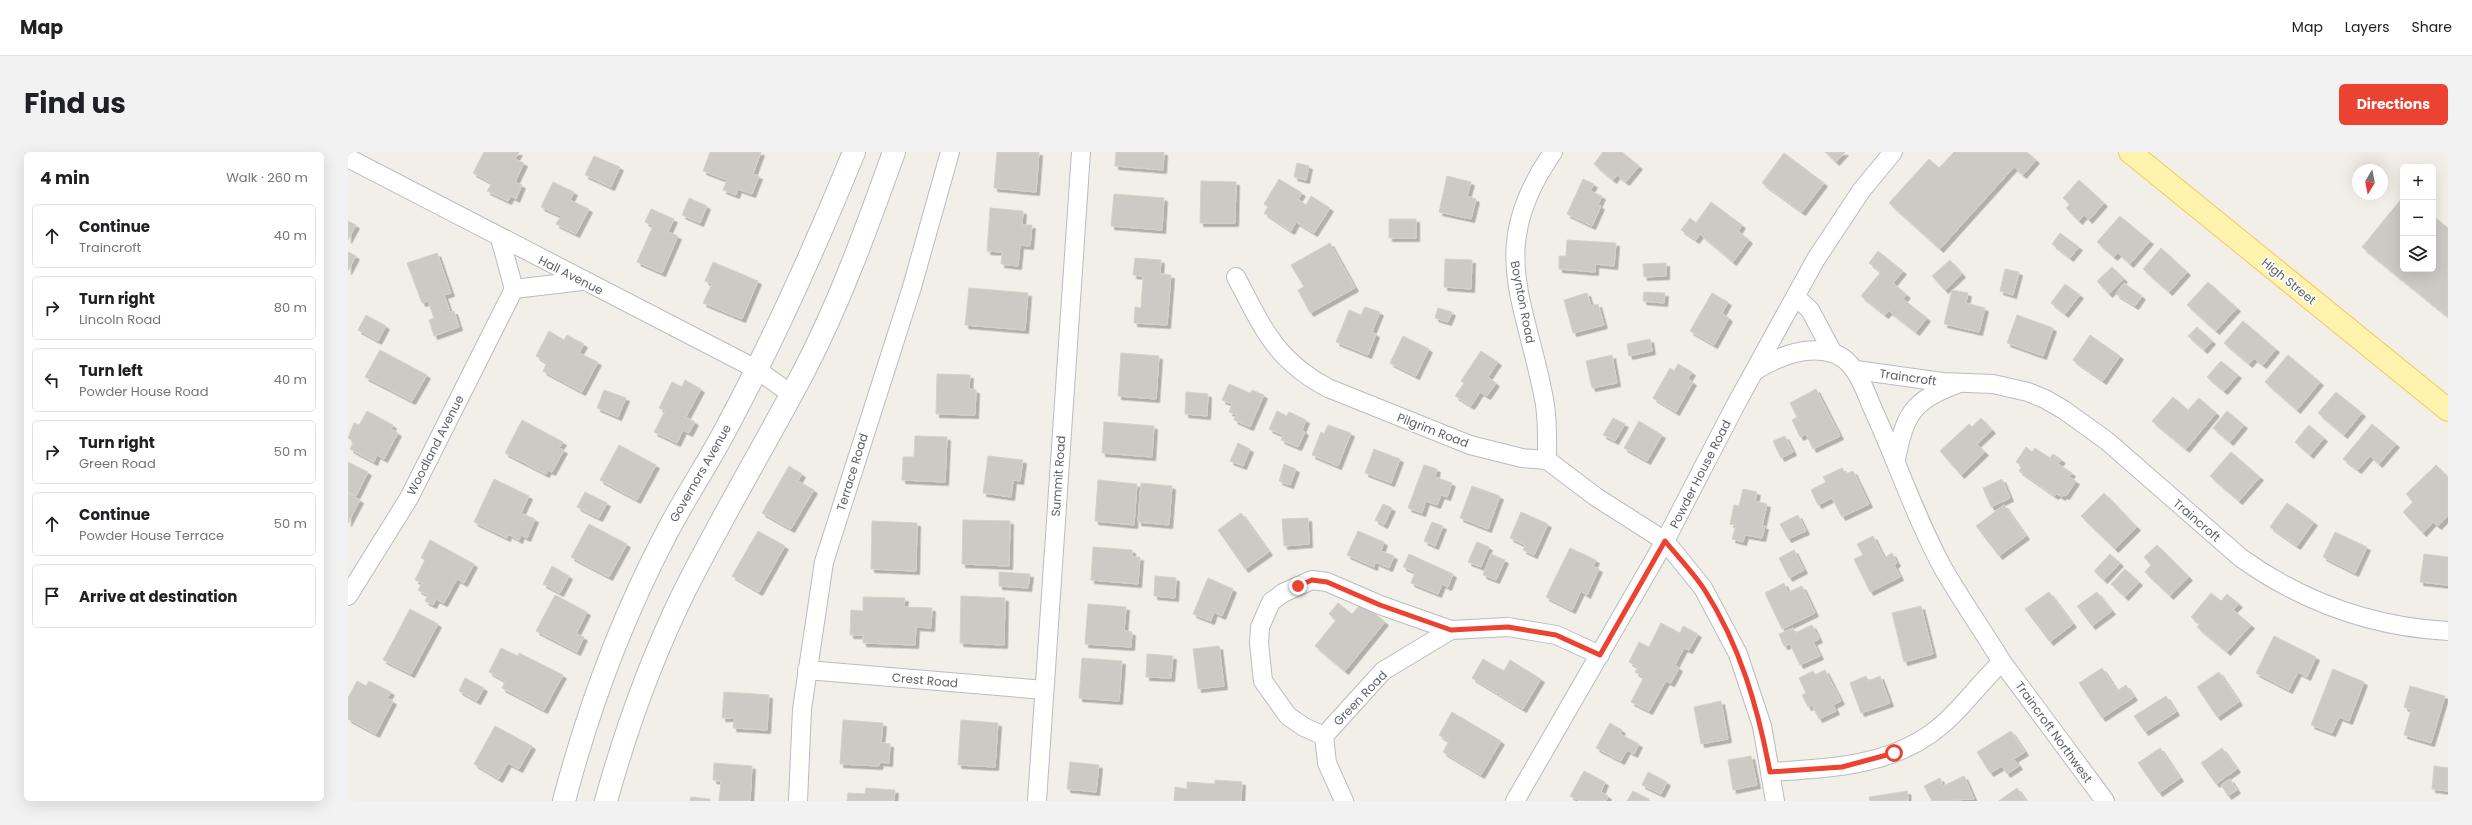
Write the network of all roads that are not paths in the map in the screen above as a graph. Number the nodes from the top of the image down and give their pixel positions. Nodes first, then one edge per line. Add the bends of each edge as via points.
1 (854, 152) edge
2 (894, 152) edge
3 (950, 152) edge
4 (1081, 152) edge
5 (1553, 152) edge
6 (1893, 152) edge
7 (2130, 152) edge
8 (348, 158) edge
9 (500, 238) junction
10 (1236, 277) dead end
11 (582, 280) junction
12 (514, 289) junction
13 (1796, 297) junction
14 (1833, 353) junction
15 (756, 369) junction
16 (1758, 369) junction
17 (1856, 370) junction
18 (1960, 383) junction
19 (791, 394) junction
20 (2448, 410) edge
21 (1896, 459) junction
22 (1547, 460) junction
23 (1665, 541) junction
24 (356, 570) edge
25 (348, 596) edge
26 (1451, 630) junction
27 (2448, 631) edge
28 (1600, 655) junction
29 (2002, 662) junction
30 (807, 670) junction
31 (1044, 690) junction
32 (1324, 736) junction
33 (1770, 772) junction
34 (564, 801) edge
35 (606, 801) edge
36 (798, 801) edge
37 (1037, 801) edge
38 (1344, 801) edge
39 (1515, 801) edge
40 (1775, 801) edge
41 (2105, 801) edge

1 - 15 street, Governors Avenue via 813,252
2 - 19 street via 849,275
3 - 30 street, Terrace Road via 912,287 824,562
4 - 31 street, Summit Road
5 - 22 street, Boynton Road via 1538,174 1522,206 1514,256 1522,305 1545,400
6 - 13 street, Powder House Road via 1843,218 1816,259
7 - 20 main road, High Street
8 - 9 street, Hall Avenue
9 - 11 street, Hall Avenue
9 - 12 street
10 - 22 street, Pilgrim Road via 1274,346 1290,363 1312,380 1470,445 1522,458
11 - 12 street
11 - 15 street, Hall Avenue
12 - 24 street, Woodland Avenue via 409,498
13 - 14 street, Traincroft via 1810,310
13 - 16 street, Powder House Road
14 - 16 street via 1796,352 1781,356
14 - 17 street, Traincroft
15 - 19 street, Hall Avenue
15 - 34 street, Governors Avenue via 728,426 666,534 613,649 575,760
16 - 23 street, Powder House Road via 1735,406
17 - 18 street, Traincroft
17 - 21 street, Traincroft
18 - 21 street, Traincroft via 1928,396 1911,413 1901,435
18 - 27 street, Traincroft via 2011,387 2046,399 2064,410 2107,442 2241,558 2304,596 2328,607 2379,622
19 - 35 street via 684,592 649,674
21 - 29 street, Traincroft via 1903,483 1944,570
22 - 23 street via 1596,497
23 - 28 street, Powder House Road
23 - 33 street via 1703,588 1738,654 1762,726
24 - 25 street, Woodland Avenue
26 - 28 street, Green Road via 1508,627 1556,635
26 - 32 street, Green Road via 1383,671
26 - 32 street via 1380,605 1327,582 1312,580 1283,593 1271,602 1260,627 1259,651 1263,681 1288,716
28 - 39 street, Powder House Road
29 - 33 street via 1942,726 1911,746 1880,758 1842,767
29 - 41 street, Traincroft Northwest
30 - 31 street, Crest Road
30 - 36 street, Terrace Road via 802,709
31 - 37 street, Summit Road
32 - 38 street via 1327,763
33 - 40 street

